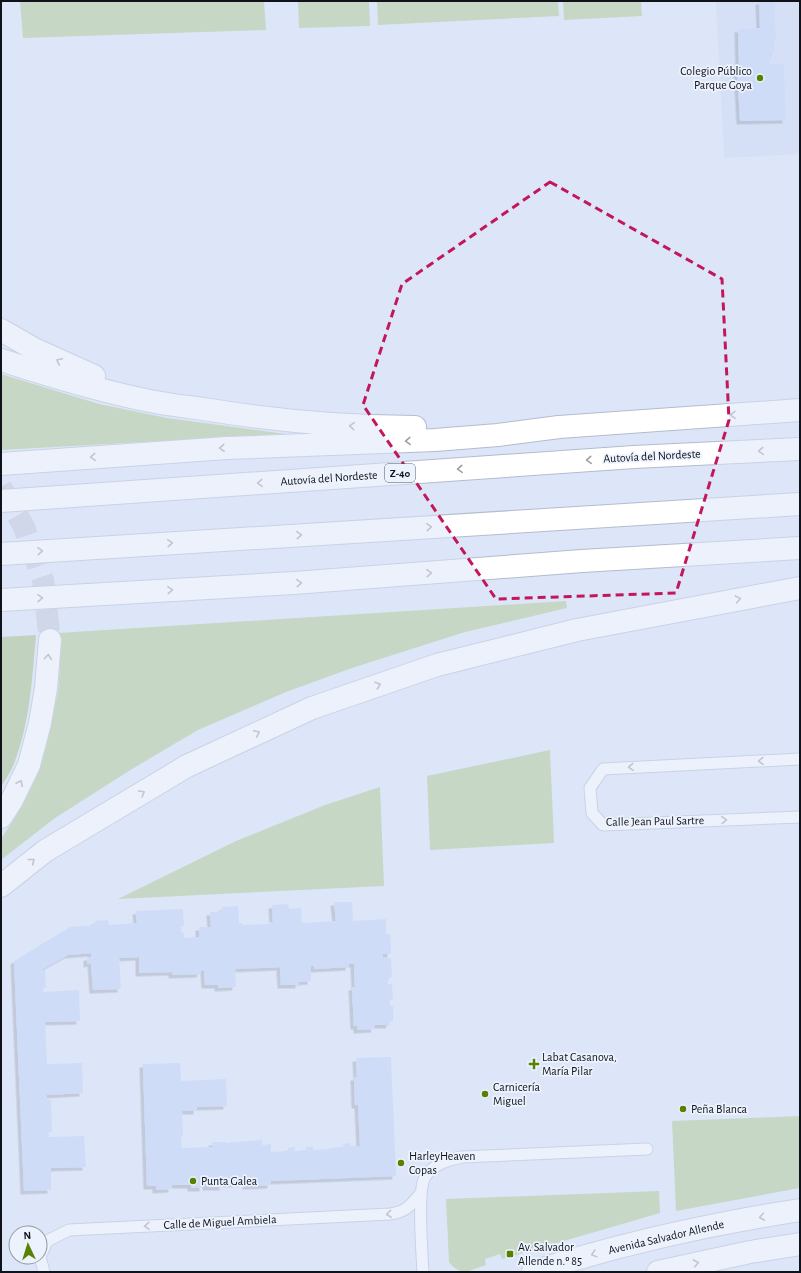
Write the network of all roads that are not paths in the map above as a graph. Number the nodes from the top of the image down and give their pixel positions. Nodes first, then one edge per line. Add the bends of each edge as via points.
1 (1, 330) edge
2 (1, 360) edge
3 (202, 409) junction
4 (800, 410) edge
5 (558, 427) junction
6 (800, 449) edge
7 (1, 464) edge
8 (1, 500) edge
9 (800, 504) edge
10 (800, 548) edge
11 (1, 554) edge
12 (800, 588) edge
13 (1, 600) edge
14 (50, 640) tunnel mouth
15 (800, 759) edge
16 (1, 817) edge
17 (800, 817) edge
18 (1, 886) edge
19 (647, 1149) dead end
20 (420, 1194) junction
21 (800, 1210) edge
22 (800, 1244) edge
23 (44, 1272) edge
24 (423, 1272) edge
25 (534, 1272) edge
26 (658, 1272) edge

3 -> 1 main road via 114,384 73,368
2 - 3 main road via 61,379 142,399
5 -> 3 main road via 366,427 261,418
4 -> 5 main road
5 -> 7 main road via 443,440 227,448
6 -> 8 main road, Autovía del Nordeste / Z-40 via 634,457
11 -> 9 main road
13 -> 10 main road via 294,583 582,561
18 -> 12 main road via 45,851 187,766 312,708 436,665 570,632
16 -> 14 main road via 29,765 46,688
15 -> 17 lane, Calle Jean Paul Sartre via 603,768 590,788 592,813 603,825
19 - 20 lane via 462,1157 438,1164 429,1171 424,1178
20 -> 23 lane, Calle de Miguel Ambiela via 408,1208 390,1214 69,1230 46,1241 40,1258
20 - 24 lane
21 -> 25 main road, Avenida Salvador Allende via 692,1230
26 -> 22 main road

